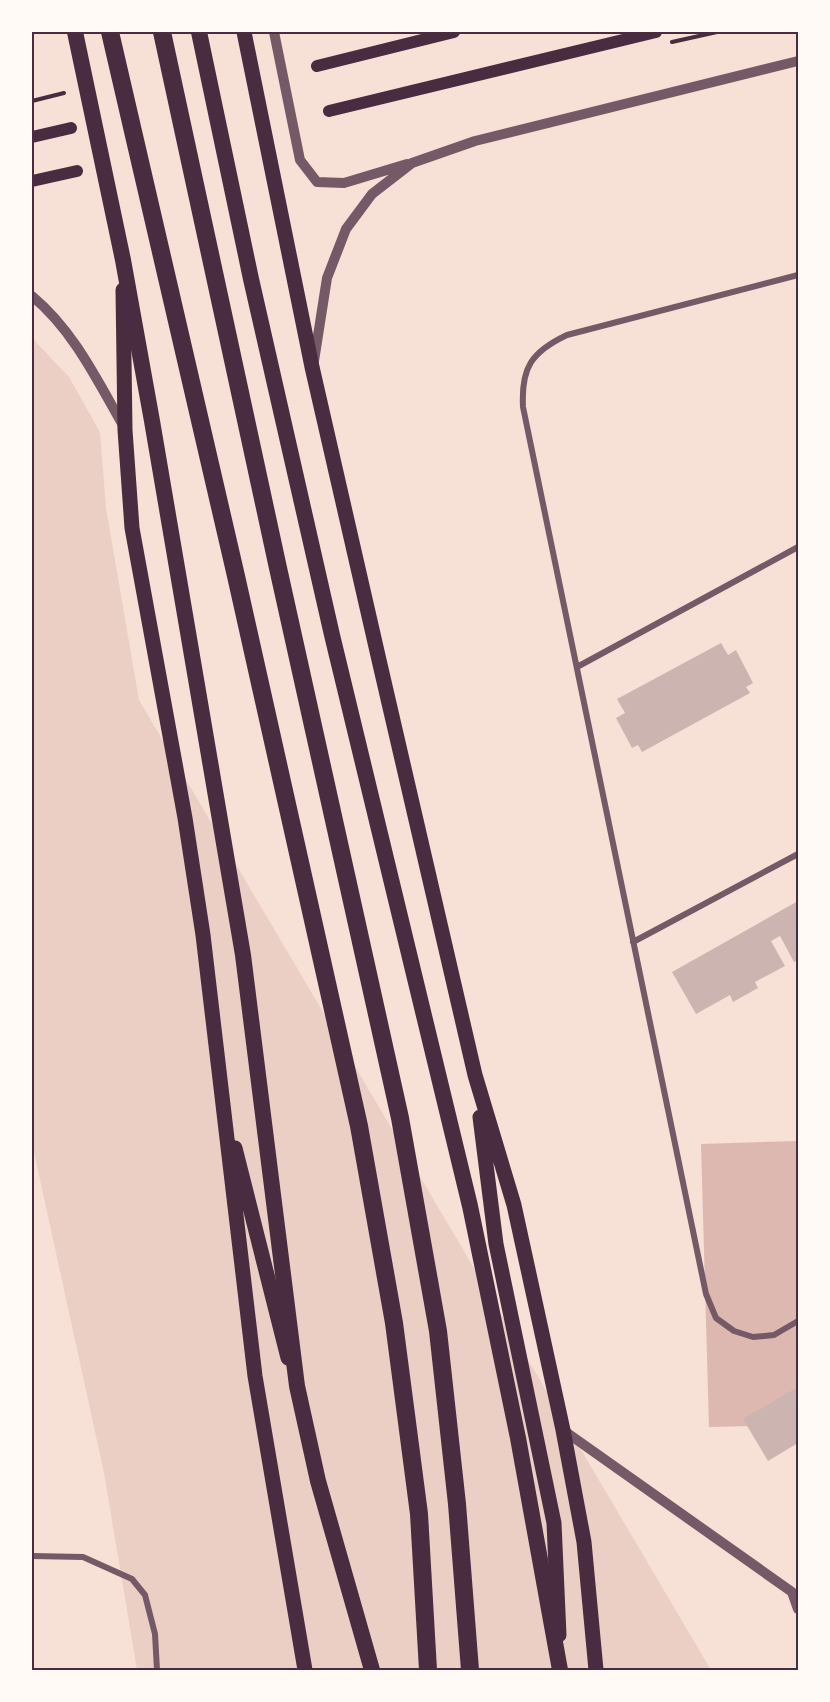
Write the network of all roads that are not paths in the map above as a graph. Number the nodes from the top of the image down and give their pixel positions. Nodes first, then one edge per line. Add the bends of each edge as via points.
1 (75, 32) edge
2 (110, 32) edge
3 (162, 32) edge
4 (199, 32) edge
5 (244, 32) edge
6 (274, 32) edge
7 (454, 32) edge
8 (656, 32) edge
9 (798, 61) edge
10 (317, 66) dead end
11 (329, 111) dead end
12 (71, 128) dead end
13 (32, 137) edge
14 (412, 163) junction
15 (77, 171) dead end
16 (32, 181) edge
17 (123, 260) junction
18 (798, 275) edge
19 (32, 296) edge
20 (312, 367) junction
21 (125, 430) junction
22 (798, 547) edge
23 (577, 667) junction
24 (798, 854) edge
25 (633, 942) junction
26 (475, 1075) junction
27 (219, 1084) junction
28 (798, 1321) edge
29 (563, 1430) junction
30 (318, 1481) junction
31 (32, 1556) edge
32 (795, 1590) edge
33 (798, 1609) edge
34 (158, 1671) edge
35 (305, 1671) edge
36 (372, 1671) edge
37 (428, 1671) edge
38 (470, 1671) edge
39 (561, 1671) edge
40 (596, 1671) edge

1 - 17 highway
2 - 37 highway via 359,1126 394,1323 419,1514
3 - 38 highway via 400,1118 438,1331
4 - 39 highway via 330,624 470,1206
5 - 20 main road
6 - 14 street via 300,160 317,183 344,183
7 - 10 main road
8 - 11 main road
9 - 14 street via 475,141
12 - 13 main road
14 - 20 street via 372,194 346,229 327,278
15 - 16 main road
17 - 21 main road
17 - 30 highway via 243,955 297,1386
18 - 23 street via 567,335 528,363 522,388 523,407
19 - 21 street via 51,313 85,358
20 - 26 main road
21 - 27 main road via 132,528 185,819
22 - 23 street
23 - 25 street
24 - 25 street
25 - 28 street via 706,1294 716,1318 734,1331 753,1337 774,1335
26 - 29 main road via 514,1205
26 - 39 main road via 496,1244 554,1523
27 - 30 main road
27 - 35 main road via 255,1376
29 - 32 street
29 - 40 main road via 584,1542
30 - 36 highway
31 - 34 street via 83,1557 132,1579 145,1595 155,1634
32 - 33 street

